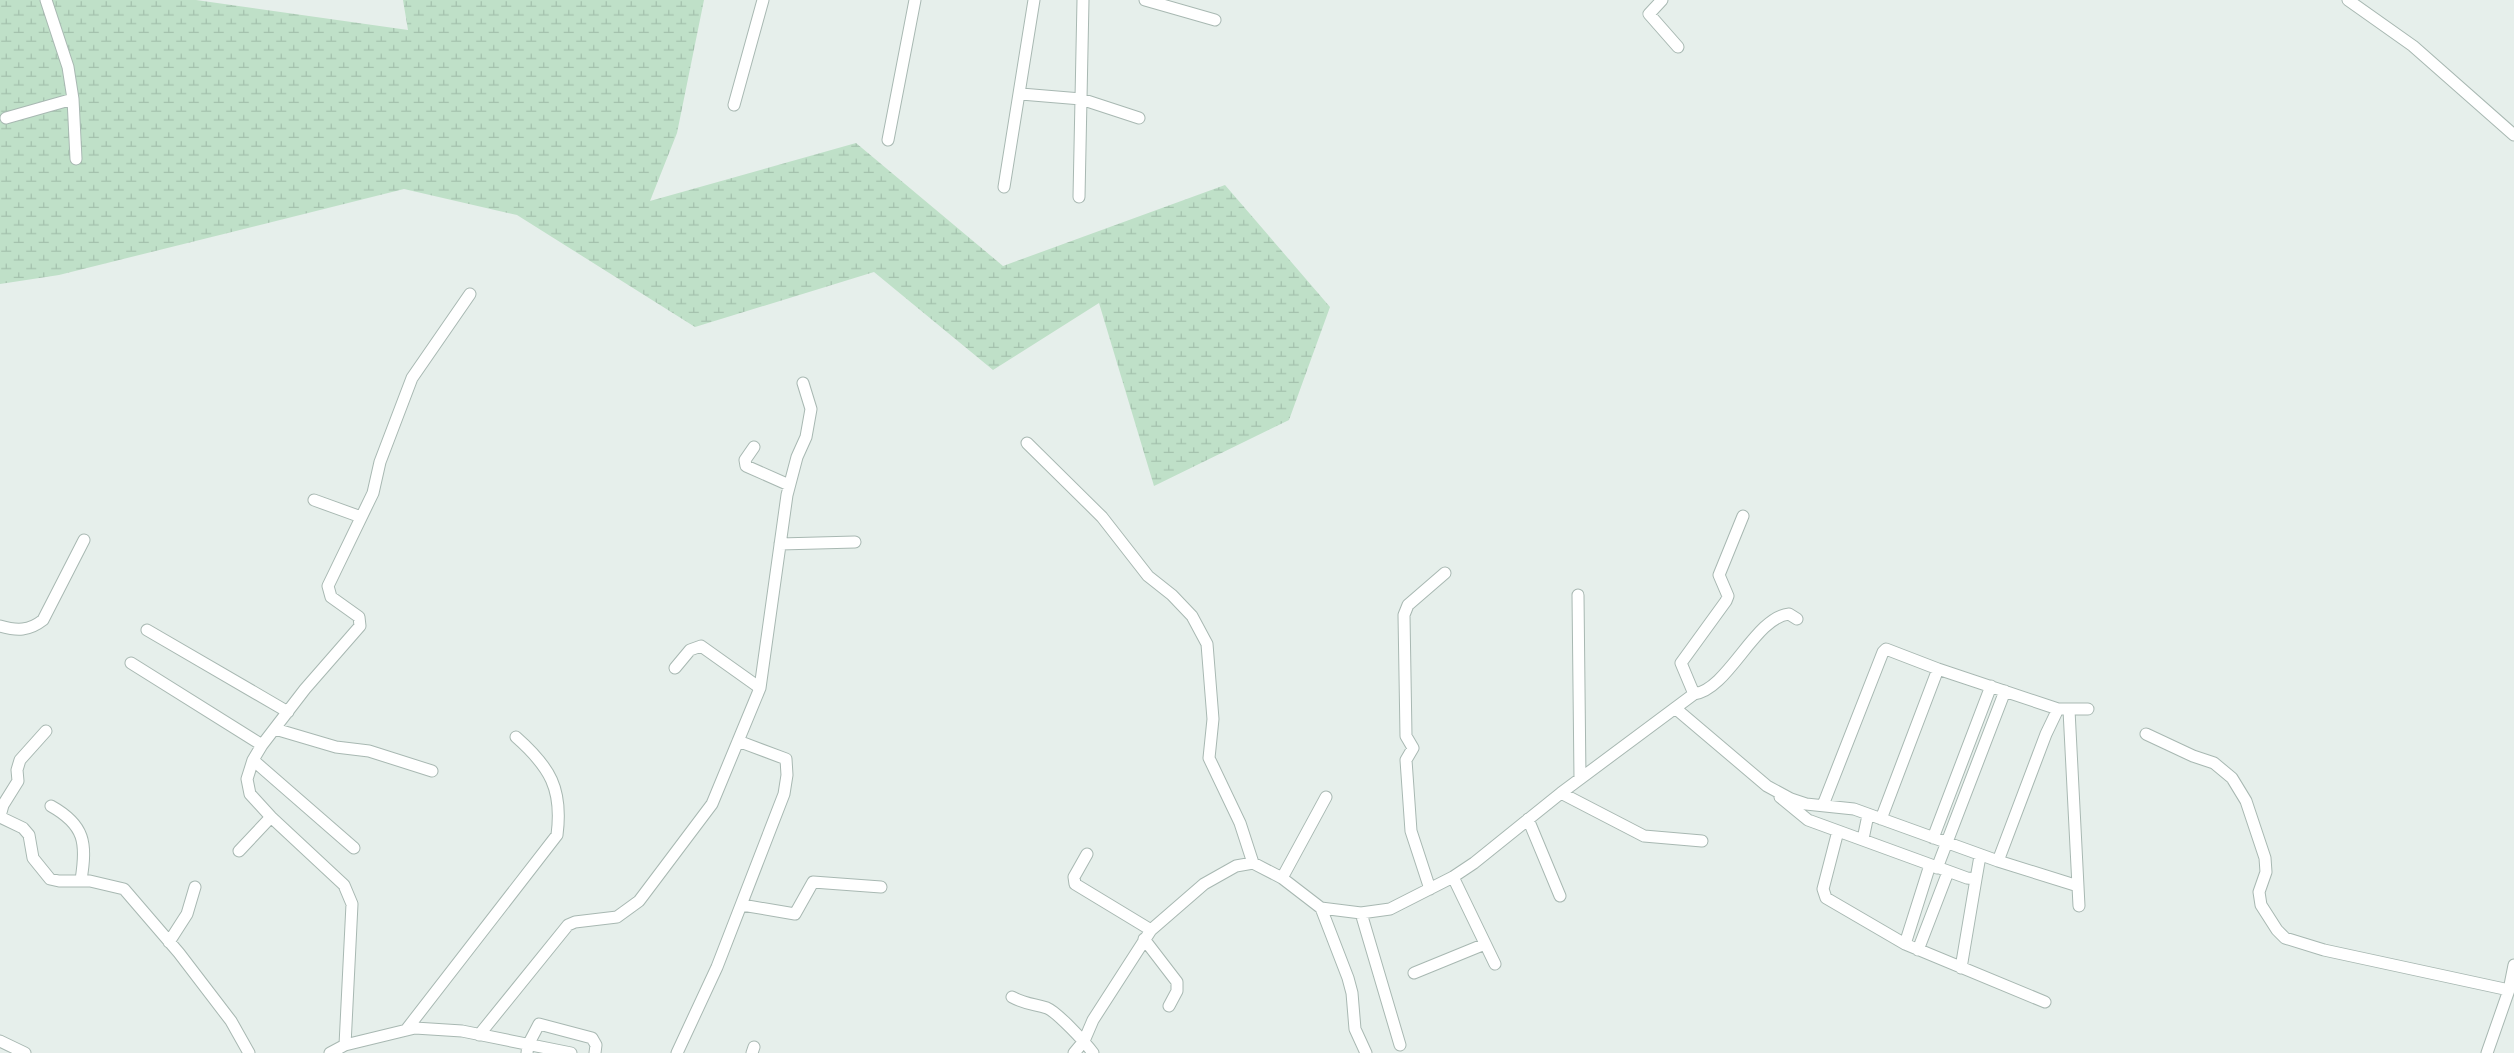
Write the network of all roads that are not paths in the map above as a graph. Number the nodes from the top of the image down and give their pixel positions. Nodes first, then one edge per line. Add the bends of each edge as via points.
1 (46, 0) edge
2 (763, 0) edge
3 (915, 0) edge
4 (1034, 0) edge
5 (1083, 0) edge
6 (1145, 0) edge
7 (1662, 0) edge
8 (2348, 0) edge
9 (1215, 20) dead end
10 (1678, 47) dead end
11 (1021, 94) junction
12 (73, 99) junction
13 (1081, 99) junction
14 (734, 104) dead end
15 (6, 118) dead end
16 (1139, 118) dead end
17 (2512, 130) edge
18 (888, 140) dead end
19 (76, 159) dead end
20 (1004, 188) dead end
21 (1079, 197) dead end
22 (470, 294) dead end
23 (803, 383) dead end
24 (1027, 443) dead end
25 (754, 447) dead end
26 (789, 485) junction
27 (314, 500) dead end
28 (1743, 516) dead end
29 (361, 517) junction
30 (84, 540) dead end
31 (855, 542) dead end
32 (780, 544) junction
33 (1445, 572) dead end
34 (1578, 595) dead end
35 (1797, 619) dead end
36 (0, 626) edge
37 (147, 630) dead end
38 (131, 662) dead end
39 (675, 668) dead end
40 (1938, 669) junction
41 (1991, 686) junction
42 (760, 688) junction
43 (2005, 691) junction
44 (1694, 694) junction
45 (1675, 708) junction
46 (2064, 709) junction
47 (2088, 709) dead end
48 (288, 712) junction
49 (275, 729) junction
50 (46, 731) dead end
51 (2146, 734) dead end
52 (516, 737) dead end
53 (738, 741) junction
54 (262, 745) junction
55 (253, 760) junction
56 (432, 770) dead end
57 (1580, 779) junction
58 (1776, 791) junction
59 (1561, 793) junction
60 (1326, 797) dead end
61 (1822, 805) junction
62 (50, 806) dead end
63 (1868, 815) junction
64 (0, 816) edge
65 (272, 817) junction
66 (1528, 819) junction
67 (1881, 819) junction
68 (1838, 831) junction
69 (1934, 838) junction
70 (1863, 839) junction
71 (1702, 841) dead end
72 (1946, 842) junction
73 (354, 848) dead end
74 (239, 851) dead end
75 (1087, 854) dead end
76 (1980, 856) junction
77 (1998, 861) junction
78 (1253, 863) junction
79 (1938, 868) junction
80 (1453, 877) junction
81 (1282, 878) junction
82 (1976, 879) junction
83 (81, 880) junction
84 (2078, 886) junction
85 (195, 887) dead end
86 (881, 887) dead end
87 (1430, 889) junction
88 (1560, 896) dead end
89 (742, 905) junction
90 (2079, 906) dead end
91 (1321, 908) junction
92 (1361, 913) junction
93 (1147, 934) junction
94 (169, 942) junction
95 (1485, 944) junction
96 (1905, 944) junction
97 (1918, 950) junction
98 (1495, 964) dead end
99 (2514, 965) edge
100 (1961, 968) junction
101 (1414, 973) dead end
102 (2509, 990) junction
103 (1012, 997) dead end
104 (2046, 1002) dead end
105 (1169, 1006) dead end
106 (406, 1030) junction
107 (479, 1034) junction
108 (0, 1041) edge
109 (1084, 1041) junction
110 (345, 1045) junction
111 (1400, 1045) dead end
112 (527, 1049) edge
113 (22, 1052) edge
114 (250, 1053) edge
115 (330, 1053) edge
116 (571, 1053) edge
117 (596, 1053) edge
118 (677, 1053) edge
119 (1074, 1053) edge
120 (1092, 1053) edge
121 (1366, 1053) edge
122 (2487, 1053) edge

1 - 12 street via 68,67
2 - 14 street
3 - 18 street
4 - 11 street
5 - 13 street
6 - 9 street
7 - 10 street via 1649,14
8 - 17 street via 2413,46
11 - 13 street
11 - 20 street
12 - 15 street
12 - 19 street
13 - 16 street
13 - 21 street
22 - 29 street via 412,378 380,462 373,493
23 - 26 street via 811,409 806,437
24 - 78 street via 1102,517 1148,576 1192,616 1207,644 1214,719 1209,758 1240,823
25 - 26 street via 745,460 746,466
26 - 32 street
27 - 29 street
28 - 44 street via 1719,576 1728,596 1726,602 1681,663
29 - 48 street via 328,586 331,597 359,617 360,626
30 - 36 street via 43,620 34,627 20,630
31 - 32 street
32 - 42 street
33 - 87 street via 1408,605 1404,615 1406,736 1412,748 1406,760 1411,831
34 - 57 street
35 - 44 street via 1789,614 1774,619 1734,664 1704,691
37 - 48 street
38 - 54 street
39 - 42 street via 690,650 701,646
40 - 41 street
40 - 61 street via 1889,648 1884,650
40 - 67 street
41 - 43 street
41 - 69 street
42 - 53 street
43 - 46 street
43 - 72 street
44 - 45 street
45 - 57 street
45 - 58 street
46 - 47 street
46 - 77 street via 2046,734
46 - 84 street
48 - 49 street
49 - 54 street
49 - 56 street
50 - 64 street via 20,760 18,781
51 - 102 street via 2214,762 2232,778 2246,801 2265,858 2266,872 2259,892 2262,905 2276,930 2285,938 2324,950
52 - 106 street via 536,754 554,782 559,819 557,835
53 - 89 street via 786,758 787,775 776,818
53 - 107 street via 712,804 639,901 617,917 568,925
54 - 55 street
55 - 65 street via 247,779 250,794
55 - 73 street
57 - 59 street
58 - 61 street via 1806,804
58 - 68 street via 1782,801 1803,816
59 - 66 street
59 - 71 street via 1644,836
60 - 81 street
61 - 63 street
62 - 83 street via 75,823 85,855
63 - 67 street
63 - 70 street
64 - 83 street via 29,834 33,858 50,879
65 - 74 street
65 - 110 street via 344,885 352,904
66 - 80 street
66 - 88 street
67 - 69 street
68 - 70 street
68 - 96 street via 1823,888 1824,896
69 - 72 street
70 - 79 street
72 - 76 street
72 - 79 street
75 - 93 street via 1074,878 1075,884
76 - 77 street
76 - 82 street
77 - 84 street
78 - 81 street
78 - 93 street via 1236,866 1204,884
79 - 82 street
79 - 96 street
79 - 97 street
80 - 87 street
80 - 95 street
81 - 91 street
82 - 100 street
83 - 94 street via 124,889
84 - 90 street
85 - 94 street via 187,914
86 - 89 street via 813,882 795,914
87 - 92 street via 1390,909
89 - 118 street
91 - 92 street
91 - 121 street via 1348,978 1355,1029
92 - 111 street
93 - 105 street via 1177,982 1177,991
93 - 109 street via 1093,1020
94 - 114 street via 231,1021
95 - 98 street
95 - 101 street
96 - 97 street
97 - 100 street
99 - 102 street
100 - 104 street
102 - 122 street
103 - 109 street via 1049,1009
106 - 107 street
106 - 110 street
107 - 112 street
108 - 113 street
109 - 119 street
109 - 120 street
110 - 115 street
112 - 116 street
112 - 117 street via 539,1024 592,1038

